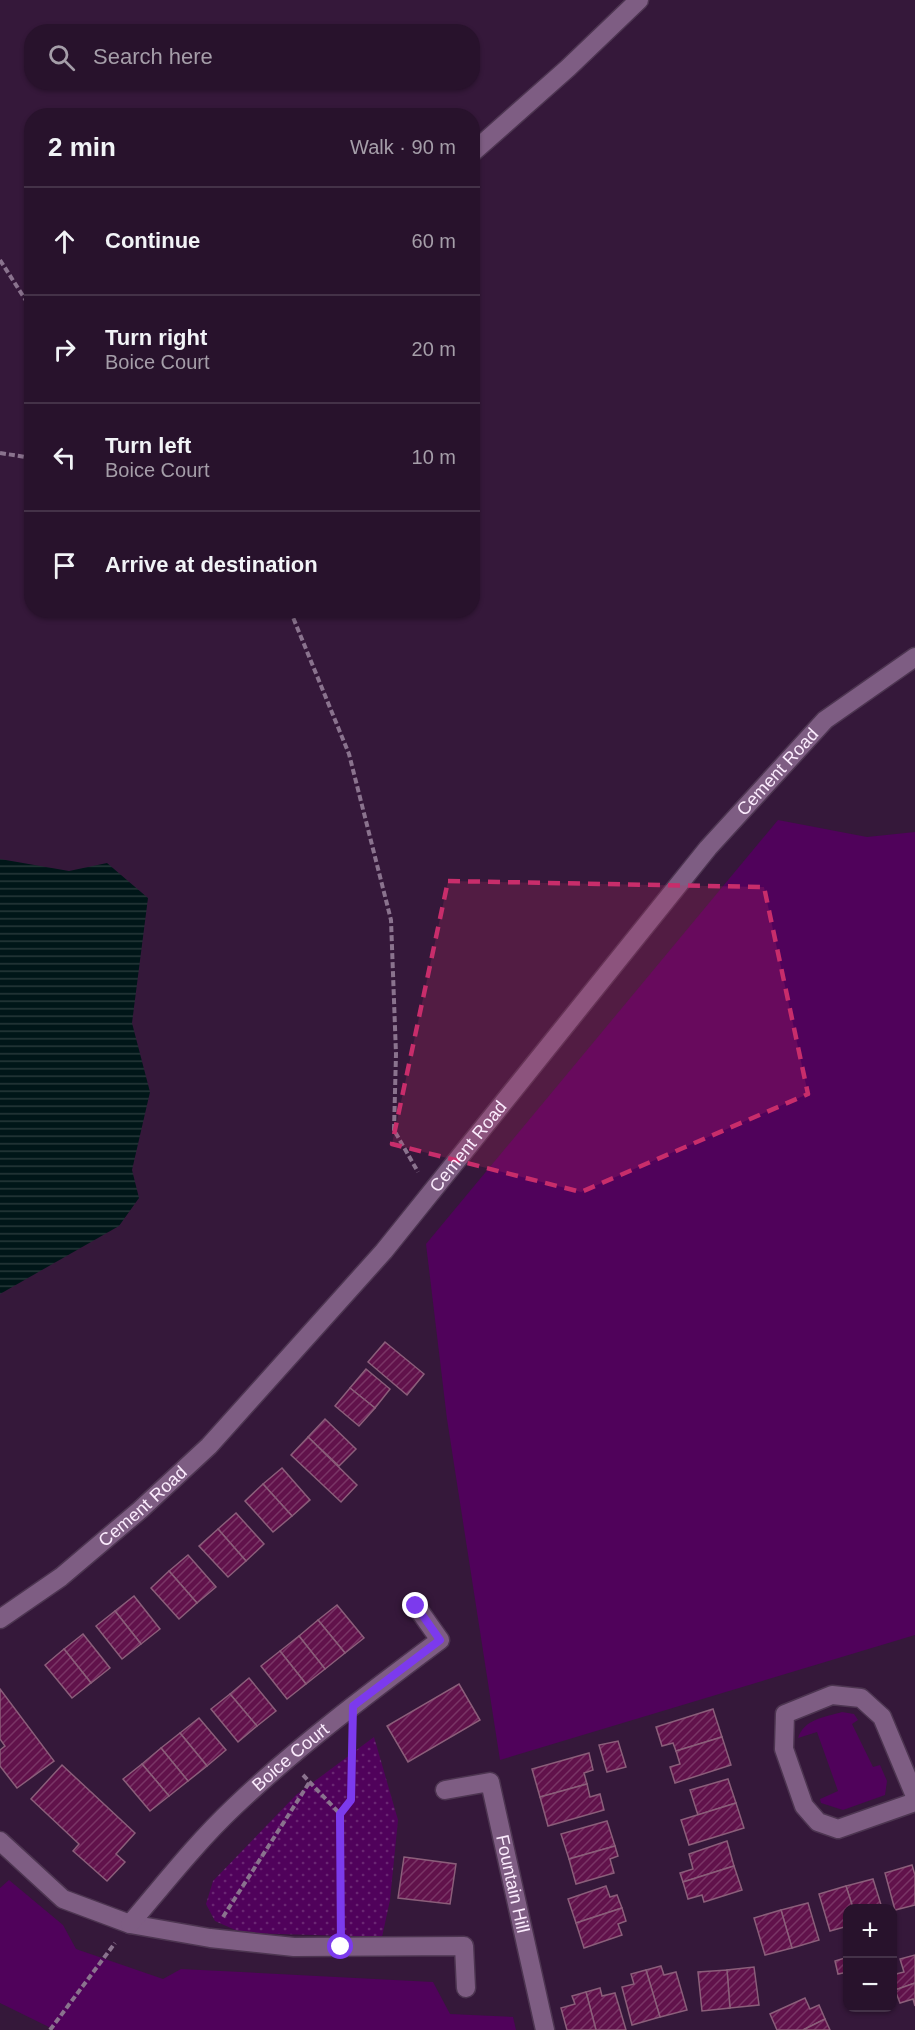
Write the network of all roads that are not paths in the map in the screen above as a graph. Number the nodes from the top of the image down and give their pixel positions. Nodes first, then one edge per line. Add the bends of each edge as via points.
1 (639, 0) edge
2 (480, 146) edge
3 (915, 657) edge
4 (416, 1606) dead end
5 (0, 1619) edge
6 (445, 1790) dead end
7 (915, 1796) edge
8 (915, 1802) edge
9 (0, 1841) edge
10 (130, 1924) junction
11 (466, 1988) dead end
12 (545, 2030) edge

1 - 2 street
3 - 5 street, Cement Road via 825,720 708,848 376,1259 209,1446 61,1577
4 - 10 street, Boice Court via 440,1640 353,1706 233,1808
6 - 12 street, Fountain Hill via 490,1782
7 - 8 street via 882,1717 861,1698 832,1695 785,1714 784,1749 804,1806 818,1822 838,1829
9 - 10 street via 63,1899
10 - 11 street via 294,1947 464,1946

